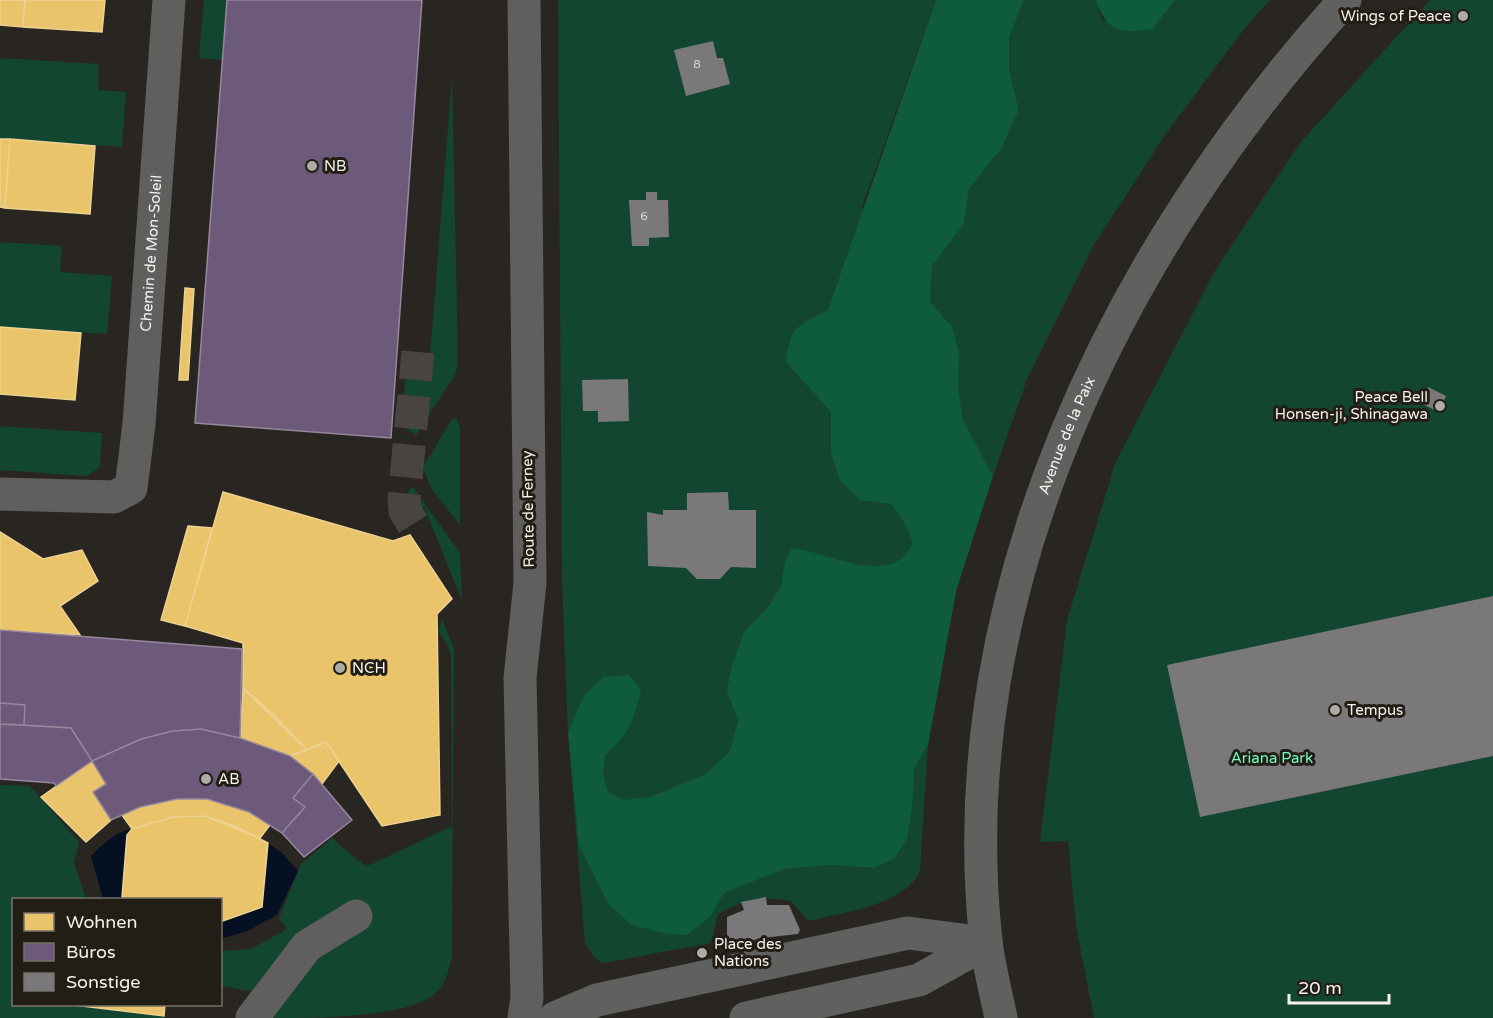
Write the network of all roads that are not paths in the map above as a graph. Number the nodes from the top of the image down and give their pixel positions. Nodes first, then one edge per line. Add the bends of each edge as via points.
1 (169, 0) edge
2 (524, 0) edge
3 (1345, 0) edge
4 (0, 494) edge
5 (356, 916) dead end
6 (986, 943) junction
7 (252, 1018) edge
8 (524, 1018) edge
9 (555, 1018) edge
10 (746, 1018) edge
11 (1001, 1018) edge

1 - 4 street, Chemin de Mon-Soleil via 136,466 131,488 114,498
2 - 8 street, Route de Ferney via 530,583 520,678 527,998
3 - 6 main road, Avenue de la Paix via 1254,110 1161,243 1080,398 1060,450 1028,542 994,688 983,782 981,869
5 - 7 street via 307,946
6 - 9 main road via 908,933 597,1000
6 - 10 main road via 919,980
6 - 11 main road

